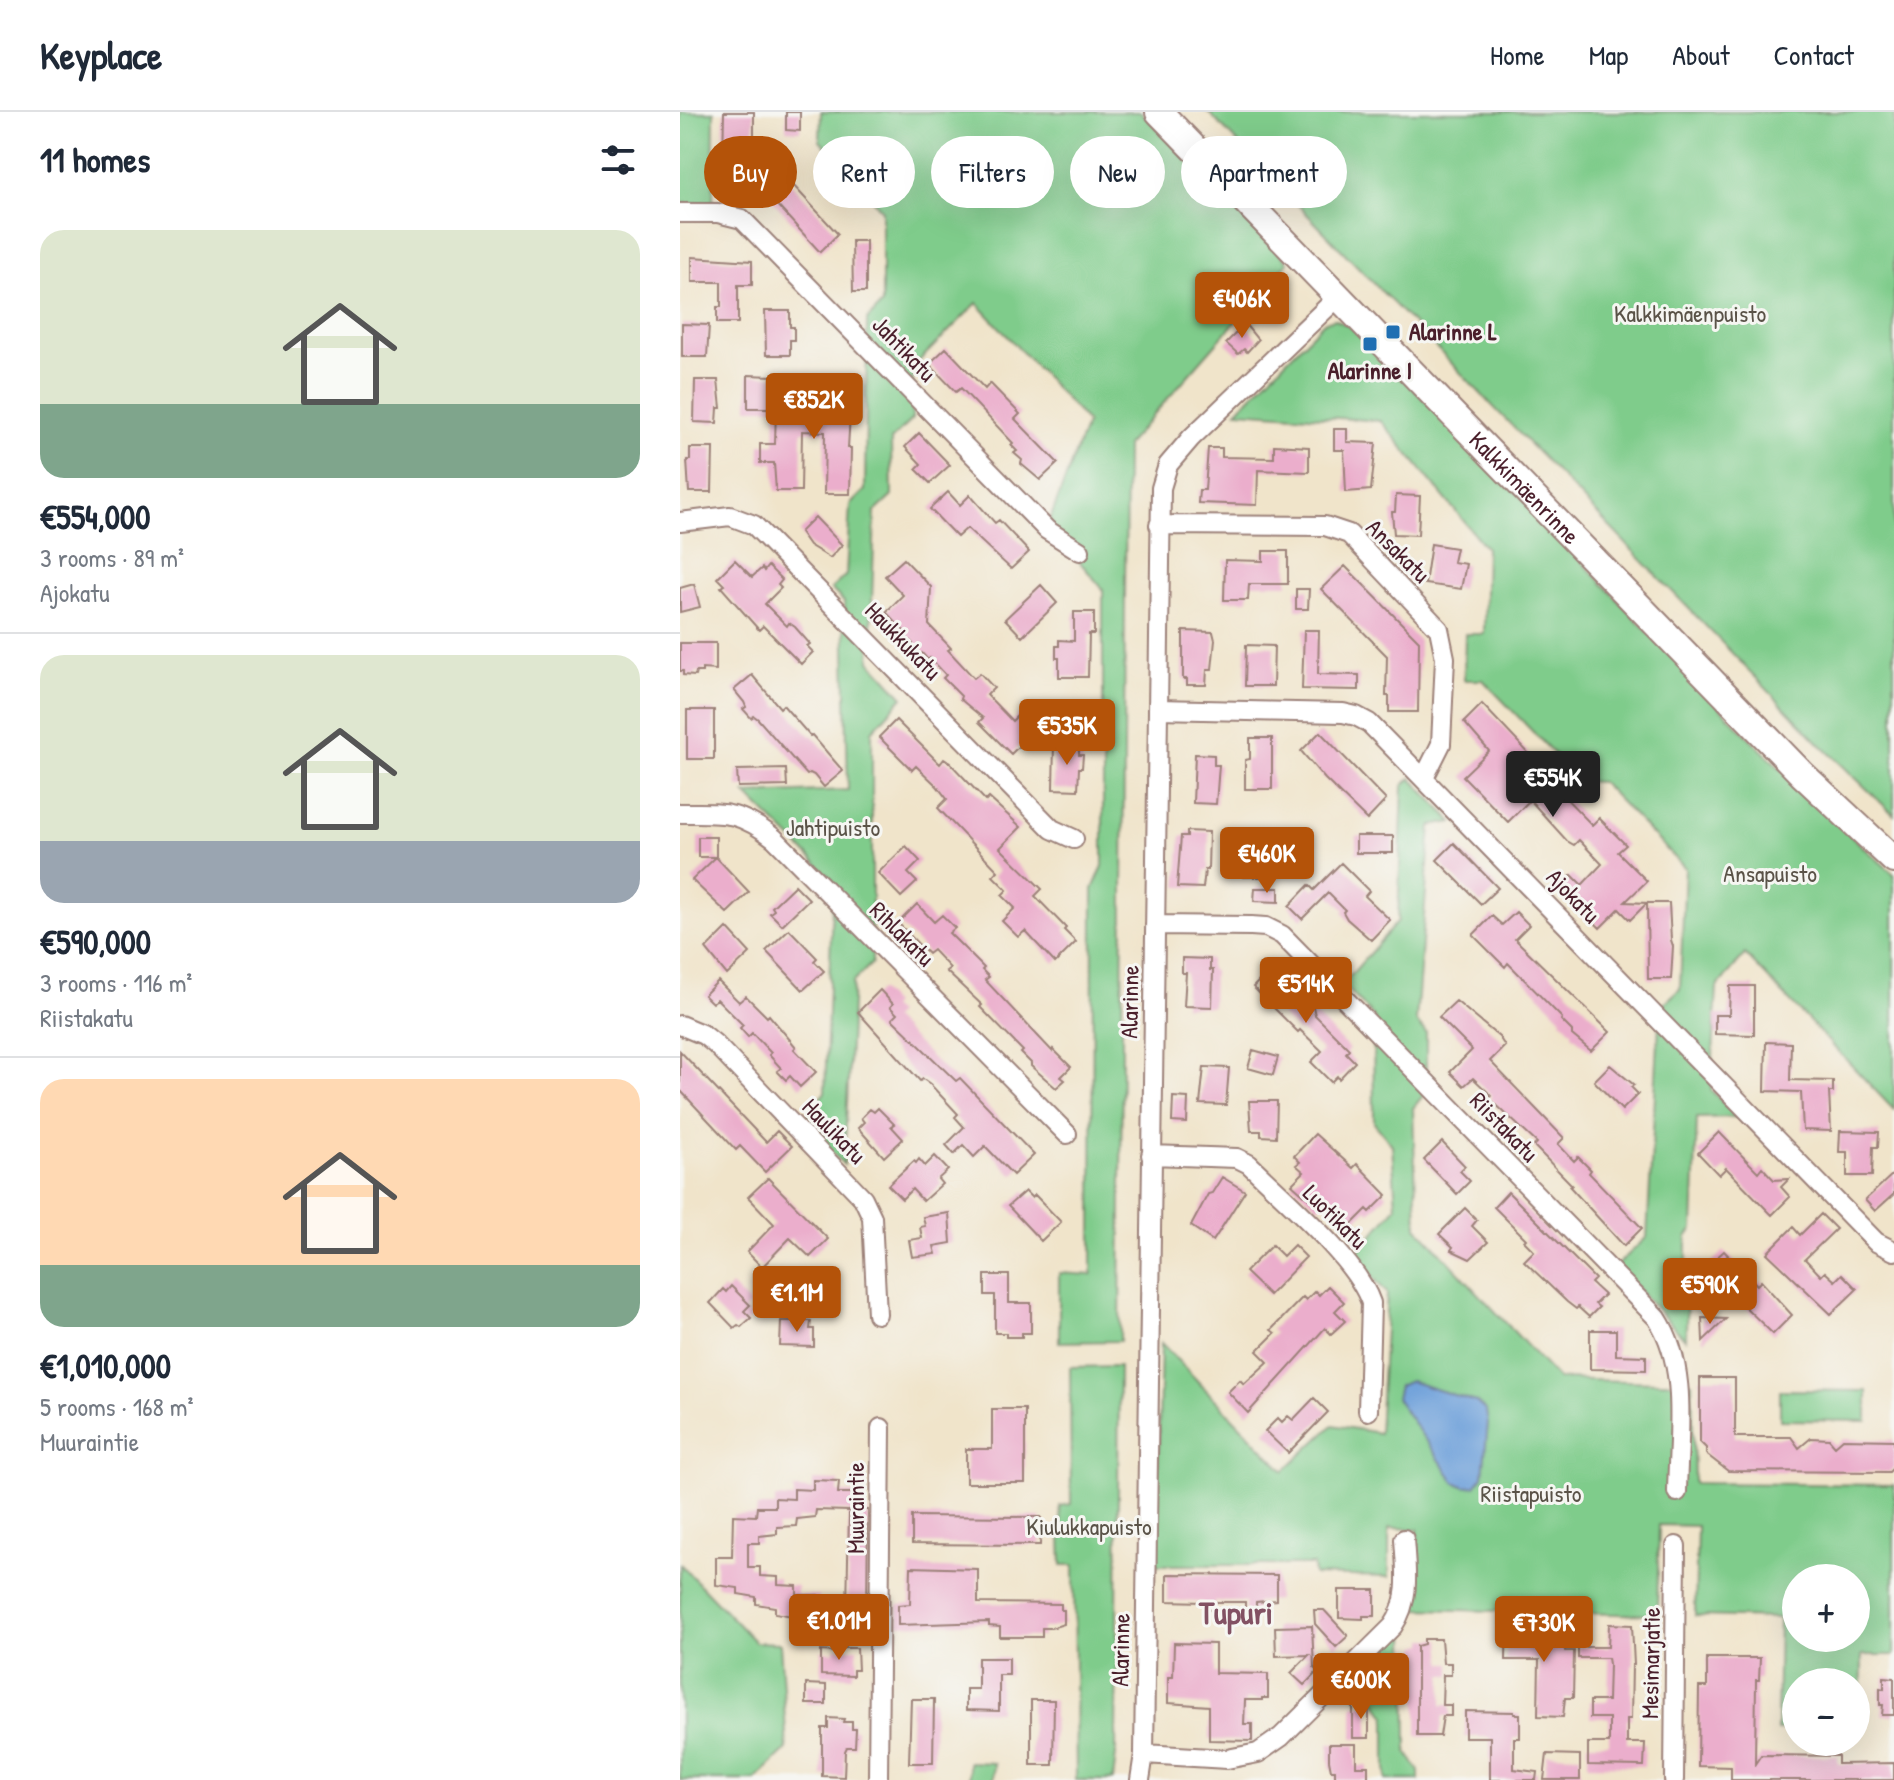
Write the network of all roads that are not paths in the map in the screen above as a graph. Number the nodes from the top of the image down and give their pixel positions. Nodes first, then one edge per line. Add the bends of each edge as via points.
1 (1159, 112) edge
2 (680, 213) edge
3 (1338, 297) junction
4 (680, 522) edge
5 (1159, 525) junction
6 (1080, 551) dead end
7 (1158, 709) junction
8 (1424, 778) junction
9 (680, 813) edge
10 (1074, 839) dead end
11 (1894, 860) edge
12 (1155, 925) junction
13 (680, 1025) edge
14 (1067, 1134) dead end
15 (1151, 1155) junction
16 (1894, 1251) edge
17 (877, 1314) dead end
18 (1368, 1411) dead end
19 (881, 1428) dead end
20 (1677, 1492) dead end
21 (1404, 1539) dead end
22 (1676, 1546) dead end
23 (1144, 1754) junction
24 (878, 1780) edge
25 (1140, 1780) edge
26 (1674, 1780) edge

1 - 3 street, Kalkkimäenrinne
2 - 6 street, Jahtikatu via 742,219 1047,530
3 - 5 street, Alarinne via 1175,455 1163,476
3 - 11 street, Kalkkimäenrinne via 1791,763
4 - 10 street, Haukkukatu via 730,516 765,534 1052,829
5 - 7 street, Alarinne
5 - 8 street, Ansakatu via 1325,526 1349,534 1434,622 1443,641 1441,744
7 - 8 street, Ajokatu via 1356,716
7 - 12 street, Alarinne
8 - 16 street, Ajokatu via 1876,1242
9 - 14 street, Rihlakatu via 741,816 774,838
12 - 15 street, Alarinne
12 - 20 street, Riistakatu via 1266,927 1282,935 1657,1318 1668,1337 1678,1385
13 - 17 street, Haulikatu via 715,1044 863,1198 872,1217
15 - 18 street, Luotikatu via 1226,1156 1249,1164 1351,1266 1367,1289 1373,1316
15 - 23 street, Alarinne
19 - 24 street, Muuraintie
21 - 23 street via 1407,1588 1401,1614 1281,1737 1268,1747 1227,1759
22 - 26 street, Mesimarjatie
23 - 25 street, Alarinne

